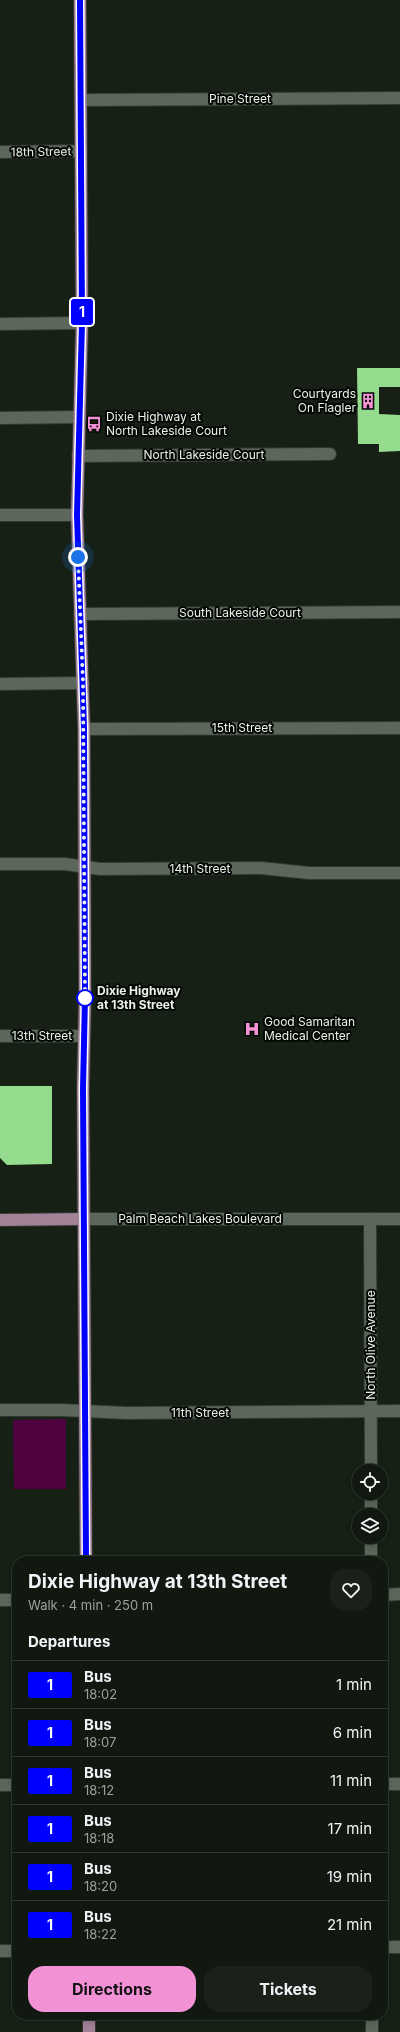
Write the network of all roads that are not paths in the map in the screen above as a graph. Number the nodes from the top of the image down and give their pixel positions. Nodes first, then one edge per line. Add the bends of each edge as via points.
1 (80, 0) edge
2 (400, 98) edge
3 (81, 100) junction
4 (81, 151) junction
5 (0, 152) edge
6 (82, 323) junction
7 (0, 324) edge
8 (80, 417) junction
9 (0, 418) edge
10 (330, 454) dead end
11 (78, 456) junction
12 (0, 515) edge
13 (77, 515) junction
14 (400, 612) edge
15 (80, 614) junction
16 (83, 683) junction
17 (0, 684) edge
18 (84, 728) junction
19 (400, 728) edge
20 (0, 864) edge
21 (84, 868) junction
22 (400, 873) edge
23 (0, 1036) edge
24 (84, 1036) junction
25 (84, 1219) junction
26 (370, 1219) junction
27 (400, 1219) edge
28 (0, 1220) edge
29 (0, 1410) edge
30 (371, 1411) junction
31 (400, 1411) edge
32 (85, 1412) junction
33 (371, 1464) edge
34 (371, 1544) edge
35 (86, 1556) edge
36 (371, 1556) edge
37 (400, 1594) edge
38 (388, 1595) edge
39 (0, 1600) edge
40 (12, 1600) edge
41 (388, 1784) edge
42 (400, 1784) edge
43 (0, 1785) edge
44 (12, 1785) edge
45 (388, 1947) edge
46 (400, 1947) edge
47 (0, 1951) edge
48 (12, 1951) edge
49 (89, 2020) edge
50 (372, 2020) edge
51 (89, 2032) edge
52 (372, 2032) edge

1 - 3 main road
2 - 3 street, Pine Street
3 - 4 main road
4 - 5 street, 18th Street
4 - 6 main road
6 - 7 street
6 - 8 main road
8 - 9 street
8 - 11 main road
10 - 11 street, North Lakeside Court
11 - 13 main road
12 - 13 street
13 - 15 main road
14 - 15 street, South Lakeside Court
15 - 16 main road
16 - 17 street
16 - 18 main road
18 - 19 street, 15th Street
18 - 21 main road
20 - 21 street, 14th Street via 65,864
21 - 22 street, 14th Street via 261,868 309,873
21 - 24 main road
23 - 24 street, 13th Street
24 - 25 main road
25 - 26 street, Palm Beach Lakes Boulevard
25 - 28 main road, Palm Beach Lakes Boulevard
25 - 32 main road
26 - 27 street, Palm Beach Lakes Boulevard
26 - 30 street, North Olive Avenue
29 - 32 street, 11th Street
30 - 31 street, 11th Street
30 - 32 street, 11th Street
30 - 33 street, North Olive Avenue
32 - 35 main road
34 - 36 street
37 - 38 street
39 - 40 street
41 - 42 street
43 - 44 street
45 - 46 street
47 - 48 street
49 - 51 main road
50 - 52 street

